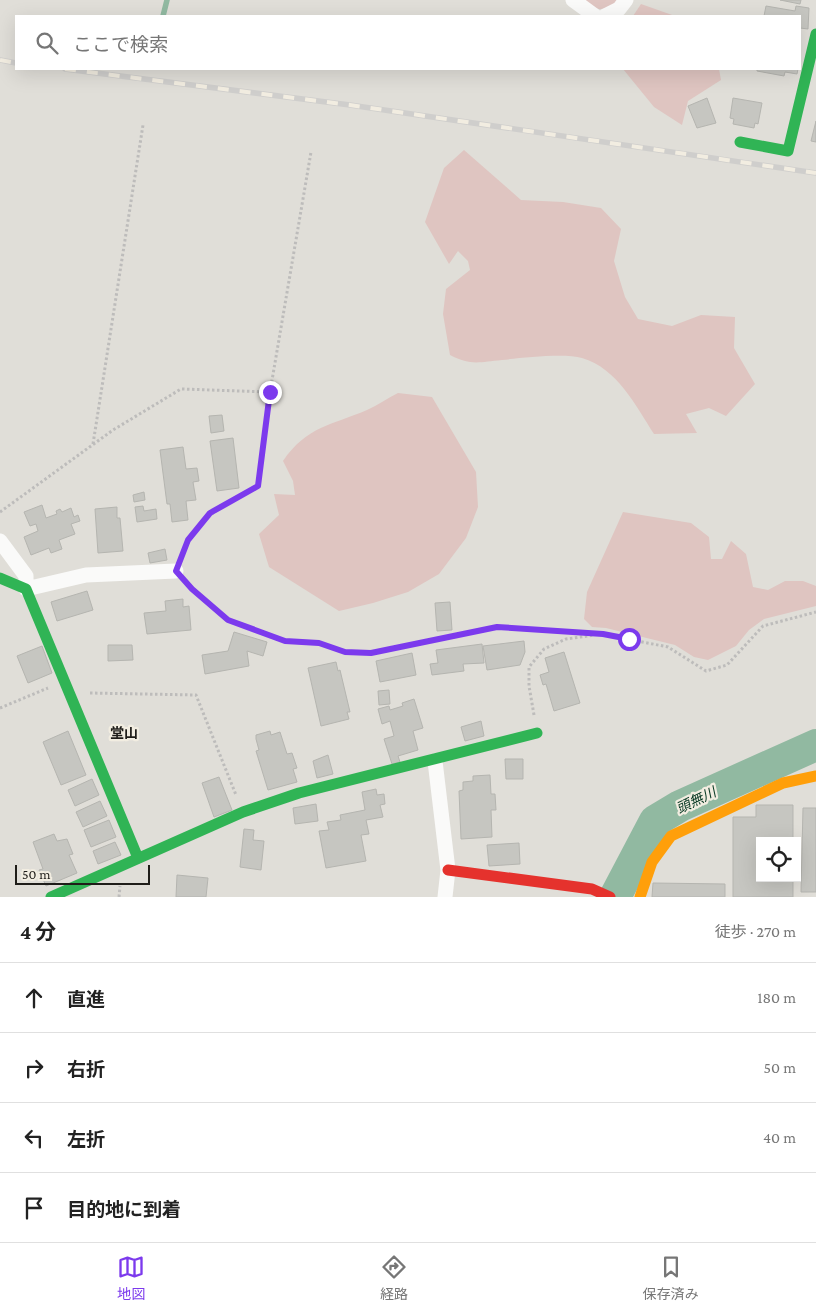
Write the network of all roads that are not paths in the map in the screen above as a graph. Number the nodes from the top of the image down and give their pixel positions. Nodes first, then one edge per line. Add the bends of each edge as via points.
1 (573, 0) edge
2 (626, 0) edge
3 (594, 15) edge
4 (606, 15) edge
5 (816, 34) edge
6 (740, 142) dead end
7 (0, 541) edge
8 (176, 571) road end
9 (0, 578) edge
10 (26, 589) junction
11 (537, 733) road end
12 (435, 761) junction
13 (816, 776) edge
14 (138, 858) junction
15 (448, 870) junction
16 (51, 897) edge
17 (445, 897) edge
18 (610, 897) edge
19 (640, 897) edge

1 - 3 street
2 - 4 street via 619,9
5 - 6 street via 788,151
7 - 10 street via 26,576
8 - 10 street via 86,575
9 - 10 street
10 - 14 street
11 - 12 street
12 - 14 street via 299,793 243,812
12 - 15 street
13 - 19 street via 783,783 671,836 652,862
14 - 16 street
15 - 17 street
15 - 18 street via 592,889

